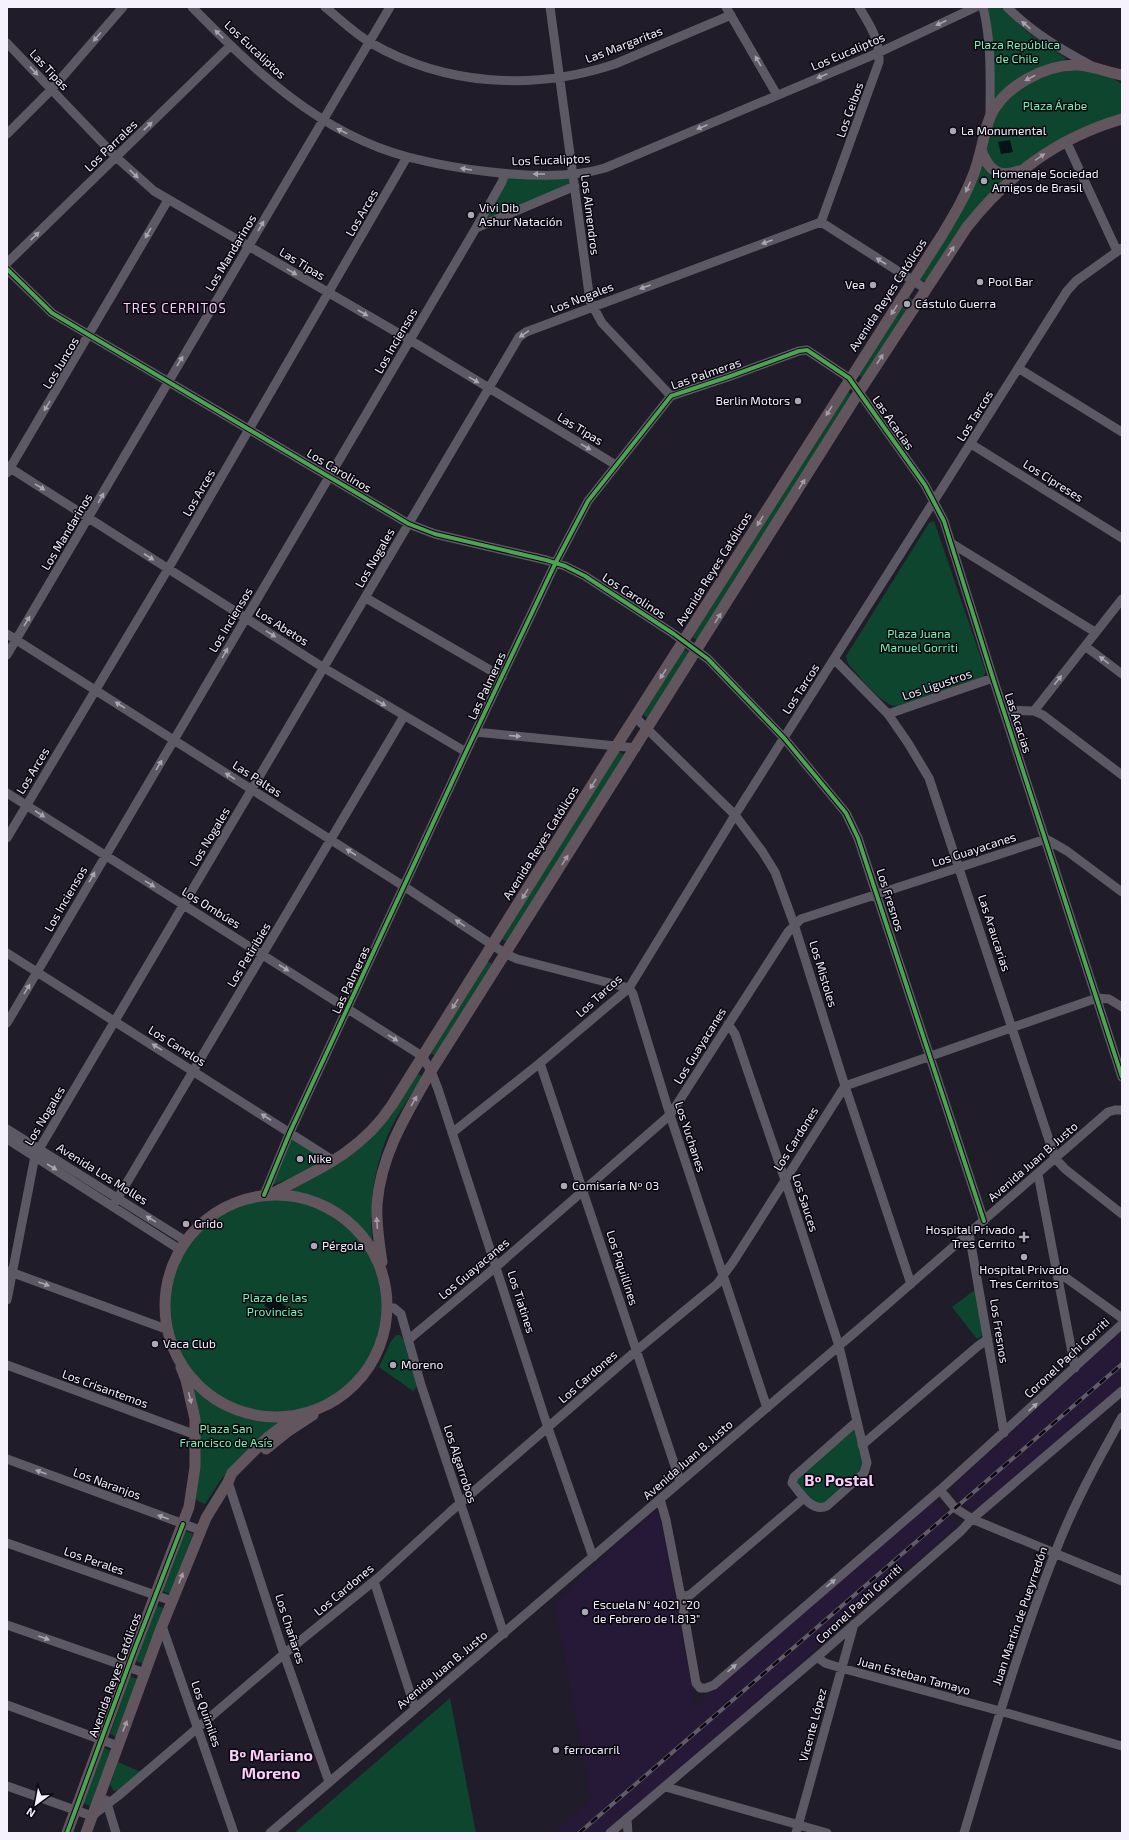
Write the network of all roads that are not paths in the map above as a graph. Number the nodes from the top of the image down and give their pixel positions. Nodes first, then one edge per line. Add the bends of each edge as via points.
1 (122, 7) edge
2 (192, 7) edge
3 (325, 7) edge
4 (390, 7) edge
5 (550, 7) edge
6 (726, 7) edge
7 (859, 7) edge
8 (976, 7) edge
9 (984, 7) edge
10 (1007, 7) edge
11 (731, 15) junction
12 (369, 42) junction
13 (7, 43) edge
14 (230, 46) junction
15 (880, 52) junction
16 (1095, 67) junction
17 (1121, 76) edge
18 (560, 78) junction
19 (51, 90) junction
20 (777, 95) junction
21 (990, 117) junction
22 (1122, 119) edge
23 (323, 120) junction
24 (7, 134) edge
25 (1066, 140) junction
26 (981, 150) junction
27 (116, 157) junction
28 (407, 157) junction
29 (1020, 171) junction
30 (573, 173) junction
31 (504, 174) junction
32 (575, 186) junction
33 (168, 200) junction
34 (821, 222) junction
35 (476, 228) junction
36 (249, 247) junction
37 (1120, 249) edge
38 (7, 263) edge
39 (7, 269) edge
40 (912, 281) junction
41 (926, 289) junction
42 (329, 294) junction
43 (592, 307) junction
44 (89, 335) junction
45 (410, 340) junction
46 (1018, 368) junction
47 (849, 378) junction
48 (168, 382) junction
49 (489, 389) junction
50 (859, 392) junction
51 (671, 396) junction
52 (249, 430) junction
53 (1122, 432) edge
54 (971, 444) junction
55 (616, 465) junction
56 (8, 469) edge
57 (330, 477) junction
58 (935, 501) junction
59 (89, 518) junction
60 (409, 524) junction
61 (1122, 538) edge
62 (951, 543) junction
63 (556, 562) junction
64 (168, 569) junction
65 (366, 598) junction
66 (1122, 599) edge
67 (246, 618) junction
68 (1095, 632) junction
69 (7, 634) edge
70 (16, 639) junction
71 (684, 641) junction
72 (1085, 646) junction
73 (698, 651) junction
74 (7, 655) edge
75 (835, 660) junction
76 (324, 668) junction
77 (1122, 674) edge
78 (502, 677) junction
79 (993, 678) junction
80 (96, 690) junction
81 (1003, 710) junction
82 (1034, 711) junction
83 (888, 714) junction
84 (404, 716) junction
85 (635, 718) junction
86 (648, 730) junction
87 (476, 732) junction
88 (784, 738) junction
89 (174, 739) junction
90 (617, 745) junction
91 (636, 748) junction
92 (466, 752) junction
93 (1122, 775) edge
94 (252, 790) junction
95 (7, 793) edge
96 (26, 806) junction
97 (735, 815) junction
98 (7, 838) edge
99 (331, 839) junction
100 (1046, 839) junction
101 (105, 856) junction
102 (960, 867) junction
103 (405, 887) junction
104 (1122, 892) edge
105 (877, 894) junction
106 (184, 905) junction
107 (794, 924) junction
108 (493, 945) junction
109 (7, 953) edge
110 (263, 954) junction
111 (506, 954) junction
112 (37, 972) junction
113 (629, 988) junction
114 (1097, 998) junction
115 (1122, 1007) edge
116 (348, 1009) junction
117 (115, 1021) junction
118 (7, 1023) edge
119 (728, 1024) junction
120 (1012, 1028) junction
121 (422, 1056) junction
122 (930, 1056) junction
123 (540, 1063) junction
124 (193, 1070) junction
125 (432, 1071) junction
126 (1122, 1077) edge
127 (845, 1086) junction
128 (1122, 1110) edge
129 (670, 1115) junction
130 (7, 1129) edge
131 (290, 1132) junction
132 (452, 1133) junction
133 (7, 1139) edge
134 (37, 1152) junction
135 (1055, 1158) junction
136 (334, 1161) junction
137 (1038, 1174) junction
138 (785, 1180) junction
139 (584, 1189) junction
140 (266, 1195) junction
141 (116, 1202) junction
142 (1122, 1214) edge
143 (984, 1221) junction
144 (969, 1233) junction
145 (182, 1244) junction
146 (382, 1262) junction
147 (497, 1266) junction
148 (10, 1271) edge
149 (1058, 1272) junction
150 (724, 1276) junction
151 (911, 1284) junction
152 (7, 1300) edge
153 (388, 1308) junction
154 (1122, 1318) edge
155 (1122, 1324) edge
156 (166, 1329) junction
157 (988, 1339) junction
158 (408, 1340) junction
159 (839, 1346) junction
160 (637, 1350) junction
161 (179, 1361) junction
162 (7, 1366) edge
163 (1075, 1368) junction
164 (1122, 1391) edge
165 (767, 1408) junction
166 (321, 1410) junction
167 (296, 1416) junction
168 (1122, 1417) edge
169 (856, 1422) junction
170 (548, 1428) junction
171 (1004, 1433) junction
172 (196, 1435) junction
173 (862, 1445) junction
174 (7, 1459) edge
175 (680, 1481) junction
176 (228, 1482) junction
177 (940, 1490) junction
178 (804, 1498) junction
179 (660, 1499) junction
180 (460, 1504) junction
181 (972, 1519) junction
182 (183, 1524) junction
183 (200, 1530) junction
184 (7, 1544) edge
185 (1055, 1552) junction
186 (593, 1557) junction
187 (374, 1581) junction
188 (1122, 1581) edge
189 (155, 1595) junction
190 (681, 1597) junction
191 (172, 1601) junction
192 (855, 1623) junction
193 (7, 1625) edge
194 (162, 1626) junction
195 (504, 1634) junction
196 (284, 1654) junction
197 (817, 1657) junction
198 (127, 1668) junction
199 (841, 1668) junction
200 (145, 1673) junction
201 (7, 1705) edge
202 (415, 1708) junction
203 (1000, 1711) junction
204 (198, 1727) junction
205 (102, 1740) junction
206 (118, 1746) junction
207 (1122, 1746) edge
208 (329, 1782) junction
209 (7, 1786) edge
210 (666, 1787) junction
211 (102, 1789) junction
212 (107, 1804) junction
213 (75, 1811) junction
214 (92, 1816) junction
215 (627, 1819) junction
216 (797, 1829) edge
217 (67, 1833) edge
218 (86, 1833) edge
219 (116, 1833) edge
220 (234, 1833) edge
221 (270, 1833) edge
222 (610, 1833) edge
223 (628, 1833) edge
224 (827, 1833) edge
225 (964, 1833) edge

1 -> 19 street
14 -> 2 street, Los Eucaliptos
3 - 12 street, Las Margaritas
4 - 12 street, Los Mandarinos
5 - 18 street, Los Almendros
6 - 11 street
7 - 15 street, Los Ceibos via 874,33
8 -> 15 street, Los Eucaliptos
9 - 21 street via 991,53
16 -> 10 street via 1059,49 1037,34
11 - 18 street, Las Margaritas via 615,64
20 -> 11 street
12 - 18 street, Las Margaritas via 428,69 460,76 497,80
12 - 23 street, Los Mandarinos
13 -> 19 street, Las Tipas
14 - 23 street, Los Eucaliptos via 284,93
27 -> 14 street, Los Parrales
15 -> 20 street, Los Eucaliptos
15 - 34 street, Los Ceibos via 877,70
16 - 17 main road, Avenida Reyes Católicos
16 -> 21 main road, Avenida Reyes Católicos via 1070,65 1031,76 1002,98
18 - 30 street, Los Almendros
19 - 24 street
19 - 27 street, Las Tipas
20 -> 30 street, Los Eucaliptos via 605,168
21 - 26 main road, Avenida Reyes Católicos
22 - 25 main road
28 -> 23 street, Los Eucaliptos via 348,134
36 -> 23 street, Los Mandarinos
29 -> 25 main road
25 - 37 street
26 - 29 main road via 995,171 1006,175
26 -> 40 main road, Avenida Reyes Católicos via 975,171 960,203
27 -> 33 street, Las Tipas via 147,186
38 -> 27 street, Los Parrales
31 -> 28 street, Los Eucaliptos
28 - 42 street, Los Arces
41 -> 29 main road via 967,227 983,207
30 -> 31 street, Los Eucaliptos
30 - 32 street, Los Almendros
31 - 35 street, Los Inciensos
32 - 35 street
32 - 43 street, Los Almendros via 588,296
33 - 36 street, Las Tipas
33 -> 44 street, Los Juncos
40 -> 34 street
34 -> 43 street, Los Nogales
35 - 45 street, Los Inciensos
36 -> 42 street, Las Tipas
48 -> 36 street, Los Mandarinos
37 - 46 street, Los Tarcos via 1076,281 1067,291
39 - 44 street, Los Carolinos via 47,310
40 - 41 street
40 -> 47 main road, Avenida Reyes Católicos
50 -> 41 main road
42 -> 45 street, Las Tipas
42 - 52 street, Los Arces
43 -> 49 street, Los Nogales via 522,335
43 - 51 street, Los Almendros via 602,323
44 - 48 street, Los Carolinos
44 -> 56 street, Los Juncos
45 -> 49 street, Las Tipas
45 - 57 street, Los Inciensos
46 - 53 street
46 - 54 street, Los Tarcos
47 - 50 street, Las Palmeras
47 - 51 street, Las Palmeras via 807,350
47 -> 71 main road, Avenida Reyes Católicos
48 - 52 street, Los Carolinos
59 -> 48 street, Los Mandarinos
49 -> 55 street, Las Tipas
49 - 60 street, Los Nogales
50 - 58 street, Las Acacias
73 -> 50 main road
51 - 55 street, Las Palmeras
52 - 57 street, Los Carolinos
52 - 64 street, Los Arces
54 - 58 street, Los Tarcos
54 - 61 street, Los Cipreses
55 - 63 street, Las Palmeras via 583,508
56 -> 59 street, Los Abetos
57 - 60 street, Los Carolinos
57 - 67 street, Los Inciensos
58 - 62 street, Las Acacias
58 - 75 street, Los Tarcos
59 -> 64 street, Los Abetos
70 -> 59 street, Los Mandarinos
60 - 63 street, Los Carolinos via 435,534
60 - 65 street, Los Nogales
62 - 68 street
62 - 79 street, Las Acacias
63 - 71 street, Los Carolinos via 585,576
63 - 78 street, Las Palmeras
64 - 67 street, Los Abetos
64 - 80 street, Los Arces
65 - 76 street, Los Nogales
65 - 78 street
66 - 68 street
67 -> 76 street, Los Abetos
89 -> 67 street, Los Inciensos
68 - 72 street
69 - 70 street, Las Paltas
70 - 74 street, Los Mandarinos
70 - 80 street, Las Paltas
71 - 73 street, Los Fresnos
71 -> 85 main road, Avenida Reyes Católicos
77 -> 72 street
82 -> 72 street
73 - 86 main road
73 - 88 street, Los Fresnos
75 - 83 street, Las Araucarias
75 - 88 street, Los Tarcos
76 -> 84 street, Los Abetos
76 - 94 street, Los Nogales
78 - 87 street, Las Palmeras
79 - 81 street, Las Acacias
79 - 83 street, Los Ligustros
89 -> 80 street, Las Paltas
80 - 96 street, Los Arces
81 - 82 street
81 - 100 street, Las Acacias
82 - 93 street via 1043,715
83 - 102 street, Las Araucarias via 929,778
84 - 92 street, Los Abetos
84 - 99 street, Los Petiribíes
85 - 86 street, Los Mistoles
85 - 90 main road, Avenida Reyes Católicos
86 - 91 main road
86 - 97 street, Los Mistoles
87 -> 90 street
87 - 92 street, Las Palmeras
88 - 97 street, Los Tarcos
88 - 105 street, Los Fresnos via 846,813 858,838
94 -> 89 street, Las Paltas
101 -> 89 street, Los Inciensos
90 - 91 street
90 -> 108 main road, Avenida Reyes Católicos
111 -> 91 main road
92 - 103 street, Las Palmeras
94 - 99 street, Las Paltas
94 - 106 street, Los Nogales
95 - 96 street, Los Ombúes
96 - 98 street, Los Arces
96 -> 101 street, Los Ombúes
97 - 107 street, Los Mistoles via 770,862
97 - 113 street, Los Tarcos
103 -> 99 street, Las Paltas
99 - 110 street, Los Petiribíes
100 - 102 street, Los Guayacanes
100 - 104 street via 1067,851
100 - 114 street, Las Acacias
101 -> 106 street, Los Ombúes
112 -> 101 street, Los Inciensos
102 - 105 street, Los Guayacanes
102 - 120 street, Las Araucarias
108 -> 103 street, Las Paltas
103 - 116 street, Las Palmeras
105 - 107 street, Los Guayacanes via 801,919
105 - 122 street, Los Fresnos
106 - 110 street, Los Ombúes
106 - 117 street, Los Nogales
107 - 119 street, Los Guayacanes
107 - 127 street, Los Mistoles
108 - 111 street
108 -> 121 main road, Avenida Reyes Católicos
109 - 112 street, Los Canelos
110 -> 116 street, Los Ombúes
110 - 124 street, Los Petiribíes
111 - 113 street
111 - 125 main road
112 - 117 street, Los Canelos
118 -> 112 street, Los Inciensos
113 - 123 street, Los Tarcos
113 - 129 street, Los Yuchanes
114 - 115 street via 1109,999
114 - 120 street
114 - 126 street, Las Acacias
116 -> 121 street, Los Ombúes
116 - 131 street, Las Palmeras
124 -> 117 street, Los Canelos
117 - 134 street, Los Nogales
119 - 129 street, Los Guayacanes
119 - 138 street, Los Sauces via 734,1034
120 - 122 street
120 - 135 street, Las Araucarias
121 - 125 street, Los Tiatines
121 - 136 main road, Avenida Reyes Católicos via 382,1120
122 - 127 street
122 - 143 street, Los Fresnos
123 - 132 street, Los Tarcos
123 - 139 street, Los Piquillines
131 -> 124 street, Los Canelos
124 - 141 street, Los Petiribíes
125 - 132 street, Los Tiatines
146 -> 125 main road via 377,1203 383,1173 393,1141
127 - 138 street, Los Cardones
127 - 151 street, Los Mistoles
128 - 135 street, Avenida Juan B. Justo via 1108,1112
129 - 139 street, Los Guayacanes
129 - 150 street, Los Yuchanes
130 - 134 street, Avenida Los Molles
131 - 136 street, Los Canelos
131 - 140 street, Las Palmeras
132 - 147 street, Los Tiatines
133 - 134 street, Avenida Los Molles
134 - 141 street, Avenida Los Molles
134 - 148 street, Los Nogales
135 - 137 street, Avenida Juan B. Justo
135 - 142 street, Las Araucarias via 1065,1169
136 - 140 main road, Avenida Reyes Católicos
137 - 143 street, Avenida Juan B. Justo
137 - 149 street
138 - 150 street, Los Cardones
138 - 159 street, Los Sauces
139 - 147 street, Los Guayacanes
139 - 160 street, Los Piquillines
140 - 145 main road via 230,1205 214,1214 200,1223
140 - 146 main road via 307,1199 335,1213 368,1241
141 - 145 street, Avenida Los Molles
143 - 144 street, Avenida Juan B. Justo
144 - 151 street, Avenida Juan B. Justo
144 - 157 street, Los Fresnos
145 - 156 main road via 173,1261 167,1285
146 - 153 main road via 389,1293
147 - 158 street, Los Guayacanes
147 - 170 street, Los Tiatines
148 - 152 street, Los Nogales
148 -> 156 street
149 - 154 street
149 - 163 street
150 - 160 street, Los Cardones
150 - 165 street, Los Yuchanes
151 - 159 street, Avenida Juan B. Justo
153 - 158 street, Los Algarrobos via 394,1308 400,1314
153 - 166 main road via 378,1350 362,1378 346,1394
155 - 163 street, Coronel Pachi Gorriti
156 - 161 main road, Avenida Reyes Católicos
157 - 171 street, Los Fresnos
157 - 173 street
158 - 180 street, Los Algarrobos
159 - 165 street, Avenida Juan B. Justo
159 - 169 street, Los Sauces
160 - 170 street, Los Cardones
160 - 175 street, Los Piquillines
161 - 167 main road via 208,1393 226,1404 262,1415
161 -> 172 main road, Avenida Reyes Católicos via 192,1402
162 - 172 street, Los Crisantemos
171 -> 163 street, Coronel Pachi Gorriti
164 - 181 street, Coronel Pachi Gorriti
165 - 175 street, Avenida Juan B. Justo
166 - 167 main road
166 - 176 main road via 273,1442
167 - 176 main road via 267,1438 232,1473
168 - 185 street, Juan Martín de Pueyrredón via 1086,1482
169 - 173 street, Los Sauces
169 - 178 street via 795,1475 792,1483
170 - 180 street, Los Cardones
170 - 186 street, Los Tiatines
171 - 177 street, Coronel Pachi Gorriti
172 - 182 main road, Avenida Reyes Católicos via 190,1507
173 - 178 street, Los Sauces via 867,1463 864,1473 823,1507 815,1507
182 -> 174 street, Los Naranjos
175 - 179 street, Avenida Juan B. Justo
176 - 183 main road
176 - 196 street, Los Chañares
177 - 181 street via 955,1508
190 -> 177 street, Coronel Pachi Gorriti via 696,1683 700,1688 706,1688 714,1685
178 - 190 street via 690,1596
179 - 186 street, Avenida Juan B. Justo
179 - 190 street
180 - 187 street, Los Cardones
180 - 195 street, Los Algarrobos
181 - 185 street
181 - 192 street, Coronel Pachi Gorriti
182 - 183 street, Los Naranjos
182 - 189 main road, Avenida Reyes Católicos
191 -> 183 main road
184 - 189 street, Los Perales
185 - 188 street
185 - 203 street, Juan Martín de Pueyrredón
186 - 195 street, Avenida Juan B. Justo
187 - 196 street, Los Cardones
187 - 202 street
189 - 191 street, Los Perales
189 - 198 main road, Avenida Reyes Católicos
191 - 194 main road
192 - 197 street, Coronel Pachi Gorriti
192 - 199 street, Vicente López
193 -> 198 street
194 - 200 main road
194 - 204 street, Los Quimiles
195 - 202 street, Avenida Juan B. Justo
196 - 204 street, Los Cardones
196 - 208 street, Los Chañares
197 - 199 street, Juan Esteban Tamayo via 825,1663
197 - 210 street, Coronel Pachi Gorriti
198 - 200 street
198 - 205 main road, Avenida Reyes Católicos
199 - 203 street, Juan Esteban Tamayo
199 - 216 street, Vicente López
206 -> 200 main road
201 - 205 street
202 - 208 street, Avenida Juan B. Justo
203 - 207 street, Juan Esteban Tamayo
203 - 225 street, Juan Martín de Pueyrredón
204 - 212 street, Los Cardones
204 - 220 street, Los Quimiles
205 - 206 street
205 - 213 main road, Avenida Reyes Católicos
206 - 211 main road
208 - 221 street, Avenida Juan B. Justo
209 - 213 street
210 - 215 street, Coronel Pachi Gorriti
210 - 216 street
211 - 212 street
211 - 214 main road
212 - 214 street, Los Cardones
212 - 219 street
213 - 214 street
213 - 217 main road, Avenida Reyes Católicos
214 - 218 main road
215 - 222 street, Coronel Pachi Gorriti
215 - 223 street
216 - 224 street

